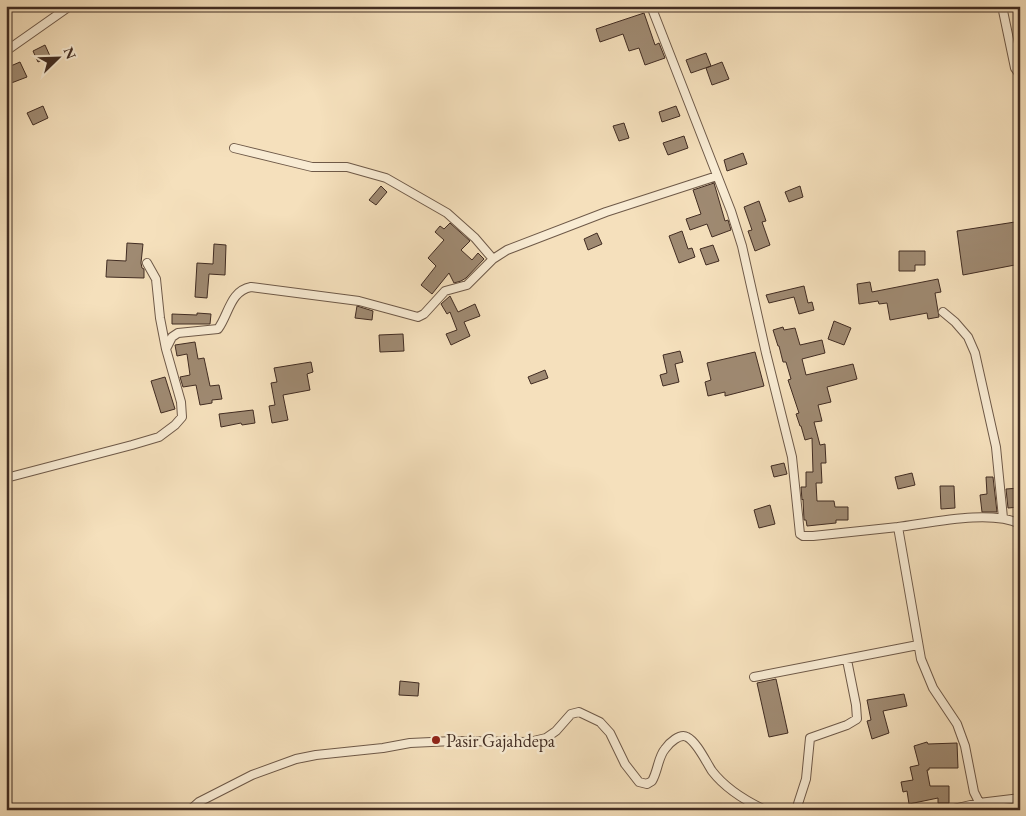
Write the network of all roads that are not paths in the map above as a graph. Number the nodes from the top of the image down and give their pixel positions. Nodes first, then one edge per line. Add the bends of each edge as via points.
1 (70, 6) edge
2 (1002, 6) edge
3 (652, 7) edge
4 (6, 51) edge
5 (1020, 75) edge
6 (234, 148) dead end
7 (717, 176) junction
8 (493, 259) junction
9 (147, 263) dead end
10 (943, 312) dead end
11 (166, 349) junction
12 (6, 478) edge
13 (1002, 518) junction
14 (1020, 524) edge
15 (898, 527) junction
16 (918, 645) junction
17 (847, 660) junction
18 (754, 677) dead end
19 (1020, 798) edge
20 (981, 806) edge
21 (190, 810) edge
22 (765, 810) edge
23 (796, 810) edge
24 (949, 810) edge

1 - 4 street
2 - 5 street via 1015,68
3 - 7 street
6 - 8 street via 312,167 347,167 386,178 446,213 476,238
7 - 8 street via 606,212 507,250
7 - 15 street via 742,246 792,457 800,534 812,536
8 - 11 street via 468,284 445,291 418,317 359,301 248,288 236,294 218,329 178,333
9 - 11 street via 156,279
10 - 13 street via 968,337 975,353 996,447
11 - 12 street via 182,417 169,431 132,445
13 - 14 street
13 - 15 street via 984,516
15 - 16 street
16 - 17 street
16 - 20 street via 933,688 958,724 974,792
17 - 18 street
17 - 23 street via 857,719 810,738 806,779
19 - 20 street
20 - 24 street
21 - 22 street via 199,802 252,775 296,759 410,743 529,742 546,738 571,714 579,712 600,722 610,733 639,782 648,784 652,781 664,750 678,737 688,737 726,785

